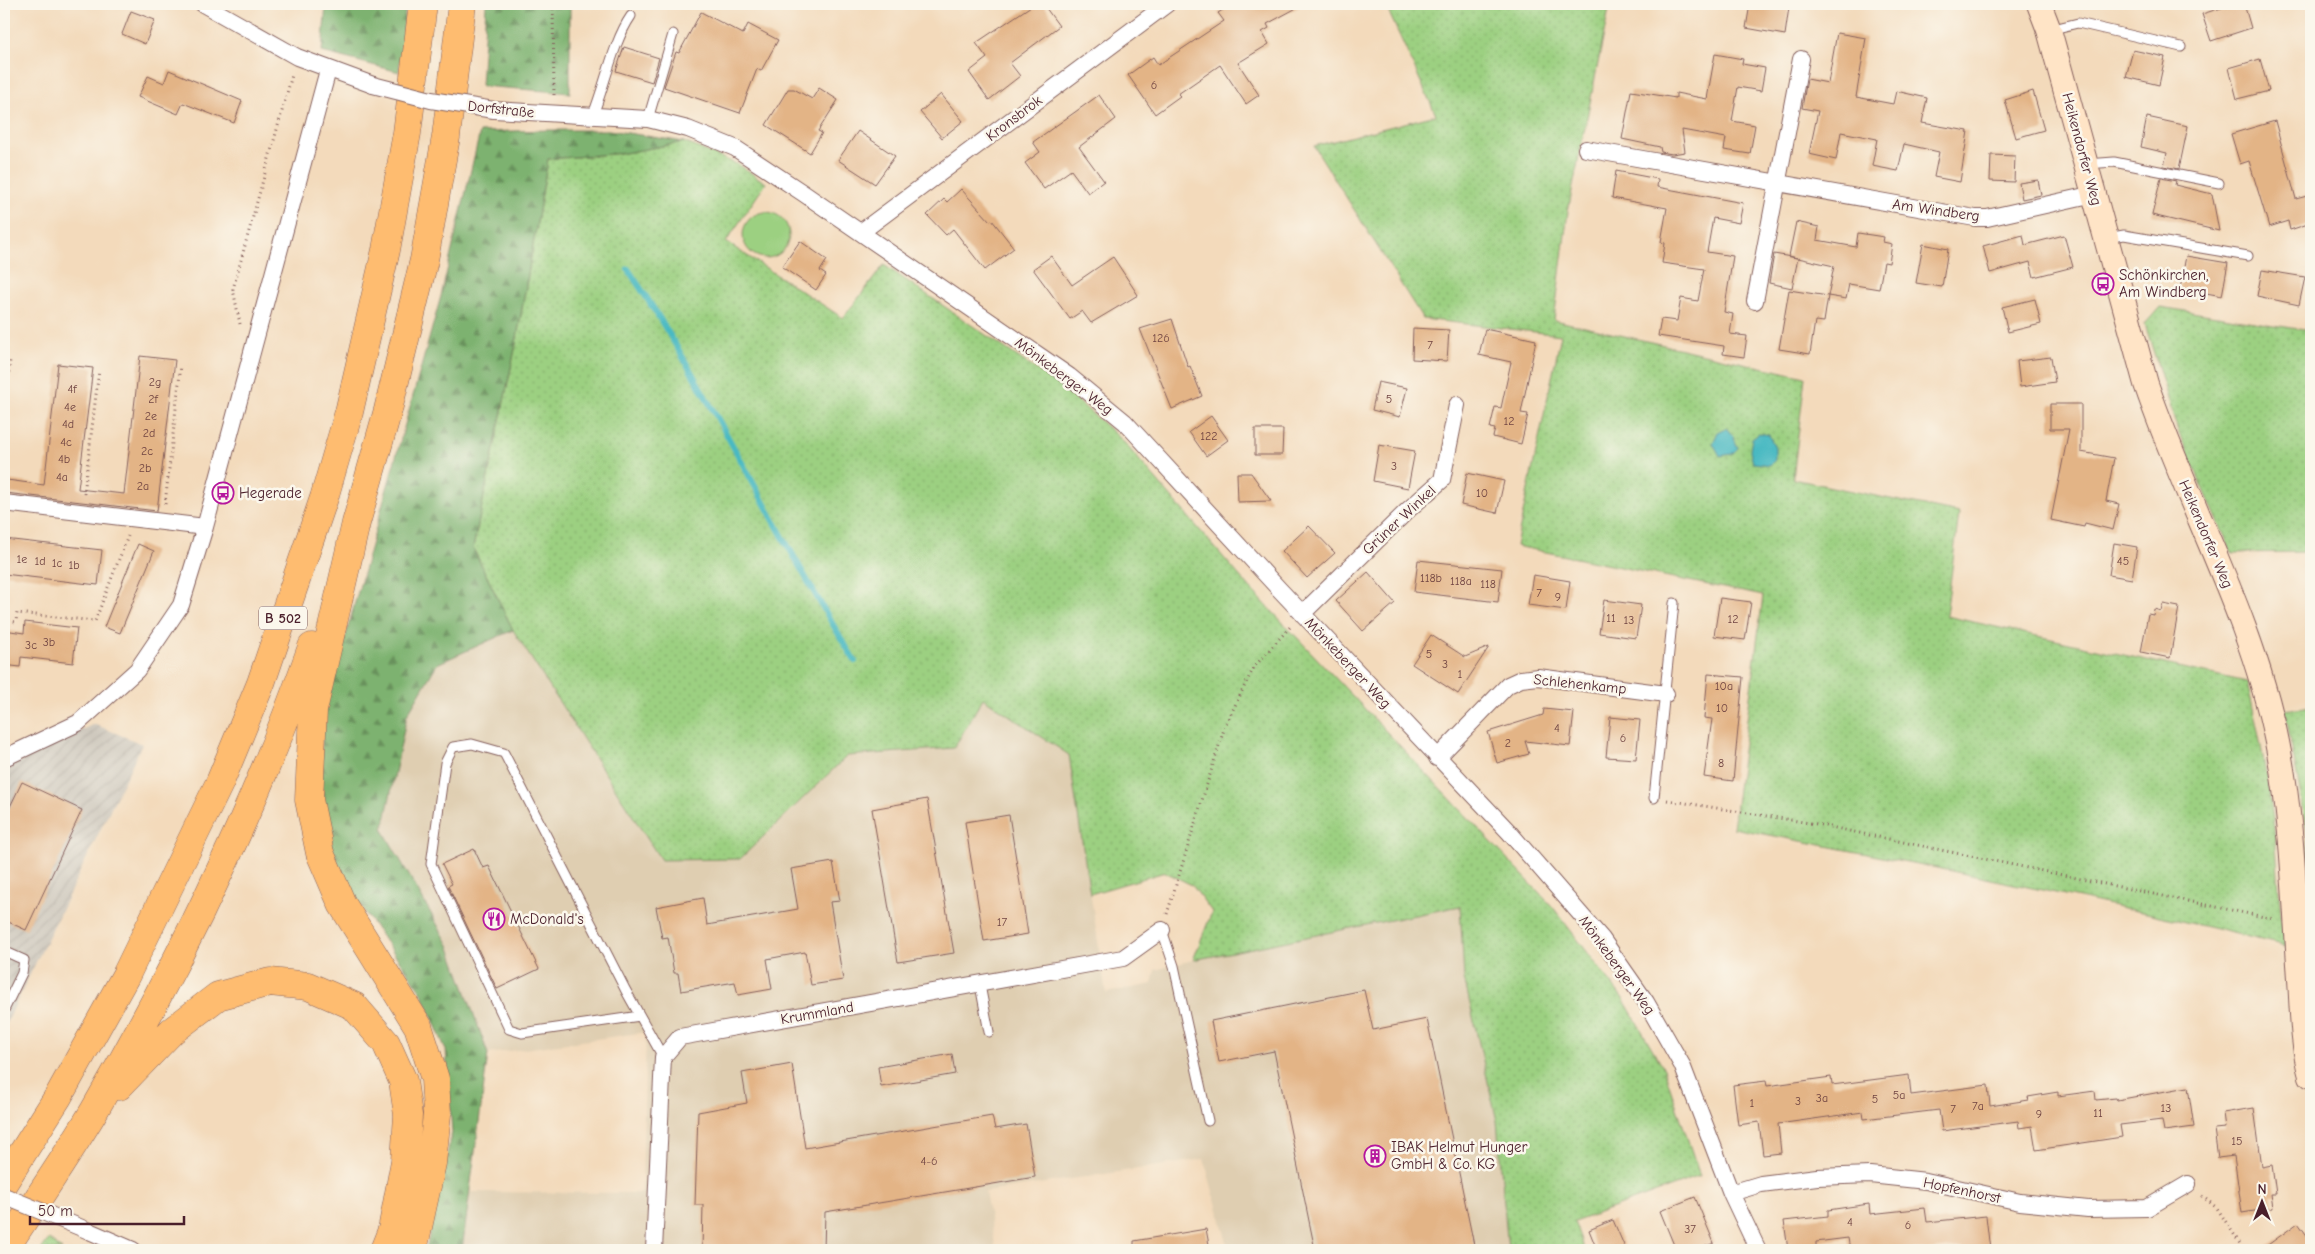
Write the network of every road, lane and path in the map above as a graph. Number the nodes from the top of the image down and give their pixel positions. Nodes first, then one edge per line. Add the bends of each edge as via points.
1 (203, 4) edge
2 (423, 4) edge
3 (462, 4) edge
4 (553, 4) edge
5 (1167, 4) edge
6 (2039, 4) edge
7 (631, 16) dead end
8 (2049, 30) junction
9 (673, 34) dead end
10 (2181, 47) dead end
11 (297, 57) junction
12 (1801, 59) dead end
13 (328, 70) junction
14 (554, 115) junction
15 (592, 117) junction
16 (648, 119) junction
17 (1586, 149) dead end
18 (2086, 164) junction
19 (2219, 183) dead end
20 (1777, 184) junction
21 (803, 193) joint
22 (2094, 194) junction
23 (861, 232) junction
24 (2106, 239) junction
25 (2248, 256) dead end
26 (1755, 302) dead end
27 (238, 334) dead end
28 (10, 360) dead end
29 (181, 366) dead end
30 (99, 370) dead end
31 (1457, 405) dead end
32 (4, 417) edge
33 (4, 503) edge
34 (82, 512) junction
35 (135, 518) junction
36 (163, 522) junction
37 (356, 523) junction
38 (205, 527) junction
39 (1674, 603) dead end
40 (1302, 614) junction
41 (4, 620) edge
42 (1666, 694) junction
43 (4, 758) edge
44 (1437, 758) junction
45 (1654, 798) joint
46 (2297, 924) junction
47 (1162, 930) junction
48 (4, 950) edge
49 (980, 985) junction
50 (4, 1010) edge
51 (640, 1016) junction
52 (989, 1032) dead end
53 (663, 1056) junction
54 (2311, 1076) edge
55 (93, 1112) junction
56 (1208, 1121) dead end
57 (4, 1182) edge
58 (2188, 1184) joint
59 (1731, 1193) junction
60 (4, 1196) edge
61 (4, 1250) edge
62 (133, 1250) edge
63 (384, 1250) edge
64 (413, 1250) edge
65 (654, 1250) edge
66 (1758, 1250) edge
67 (2244, 1250) edge

1 - 11 street, Dorfstraße
2 - 57 highway, B 502 via 407,133 388,240 349,412 324,498 261,683 220,782 126,975 58,1097
3 - 37 highway, B 502 via 446,137 424,260 388,410
4 - 14 path
5 - 23 street, Kronsbrok
6 - 8 street, Heikendorfer Weg
7 - 15 lane via 622,28 604,90
8 - 10 lane via 2078,23
8 - 18 street, Heikendorfer Weg
9 - 16 lane
11 - 13 street, Dorfstraße
11 - 27 path via 233,290 240,324
12 - 20 street
13 - 14 street, Dorfstraße, bridge via 431,100
13 - 38 street
14 - 15 street, Dorfstraße
15 - 16 street, Dorfstraße
16 - 21 street, Dorfstraße via 688,129 735,148
17 - 20 street, Am Windberg
18 - 19 lane via 2114,162
18 - 22 street, Heikendorfer Weg
20 - 22 street, Am Windberg via 1975,218
20 - 26 street
21 - 23 street, Mönkeberger Weg
22 - 24 street, Heikendorfer Weg
23 - 40 street, Mönkeberger Weg via 1069,376 1125,422
24 - 25 lane via 2124,235
24 - 46 street, Heikendorfer Weg via 2135,348 2165,438 2246,627 2264,686 2286,797
28 - 32 path
29 - 36 path
30 - 34 path
31 - 40 street, Grüner Winkel via 1442,480
33 - 34 street
34 - 35 street
35 - 36 street
35 - 41 path via 95,621 17,613 16,622
36 - 38 street
37 - 55 highway, B 502 via 255,798 170,976
37 - 64 highway via 313,710 309,800 320,853 342,904 418,1026 435,1079 437,1114 432,1163
38 - 43 street via 181,605 137,670 78,723
39 - 42 lane
40 - 44 street, Mönkeberger Weg
40 - 47 path via 1254,667 1225,726
42 - 44 street, Schlehenkamp via 1538,677 1521,679 1508,686
42 - 45 lane
44 - 59 street, Mönkeberger Weg via 1548,876 1602,940 1646,1002 1682,1065
45 - 46 path via 1816,824
46 - 54 street, Heikendorfer Weg via 2302,1014
47 - 49 street, Krummland via 1123,958
47 - 56 lane via 1174,966
48 - 50 lane via 24,960 22,973
49 - 52 lane
49 - 53 street, Krummland via 680,1037
51 - 51 lane via 522,1033 509,1029 431,864 445,762 453,748 472,744 504,753
51 - 53 lane
53 - 65 street
55 - 61 highway, B 502
55 - 63 highway via 172,1031 218,996 270,982 308,986 354,1006 386,1043 403,1082 408,1115 406,1161 392,1230
58 - 59 street, Hopfenhorst via 2147,1208 2088,1210 2020,1202 1926,1181 1870,1175 1761,1184
58 - 67 path via 2217,1208
59 - 66 street, Mönkeberger Weg
60 - 62 street, bridge

